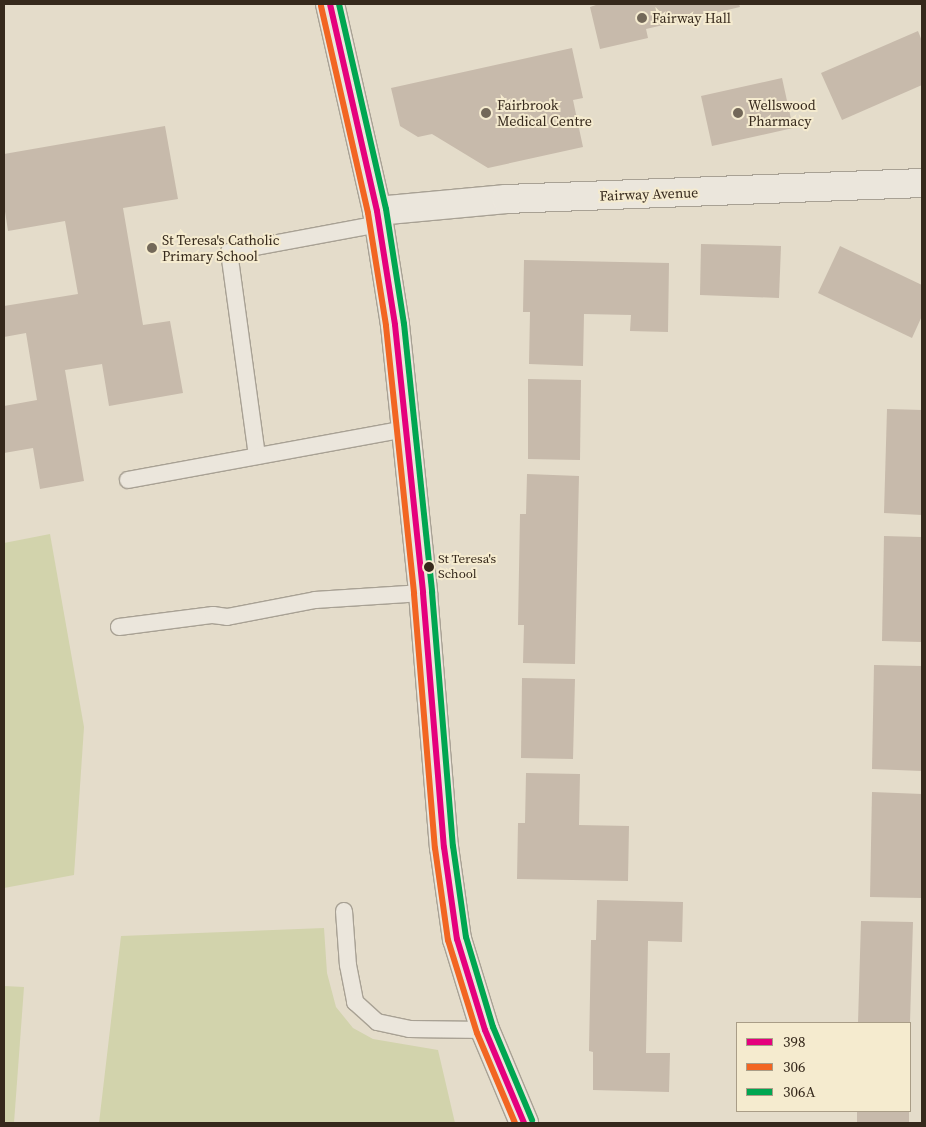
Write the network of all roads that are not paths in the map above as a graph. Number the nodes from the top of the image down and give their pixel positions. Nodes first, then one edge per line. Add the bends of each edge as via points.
1 (330, 4) edge
2 (922, 183) edge
3 (378, 217) junction
4 (406, 428) junction
5 (256, 456) junction
6 (128, 480) dead end
7 (423, 593) junction
8 (119, 627) dead end
9 (344, 911) dead end
10 (485, 1030) junction
11 (524, 1123) edge

1 - 3 street
2 - 3 street, Fairway Avenue via 506,199
3 - 4 street via 395,325
3 - 5 lane via 229,252
4 - 5 lane
4 - 7 street
5 - 6 lane
7 - 8 lane via 315,600 228,617 213,615
7 - 10 street via 444,847 457,939
9 - 10 lane via 348,965 355,1002 377,1022 408,1029
10 - 11 street

